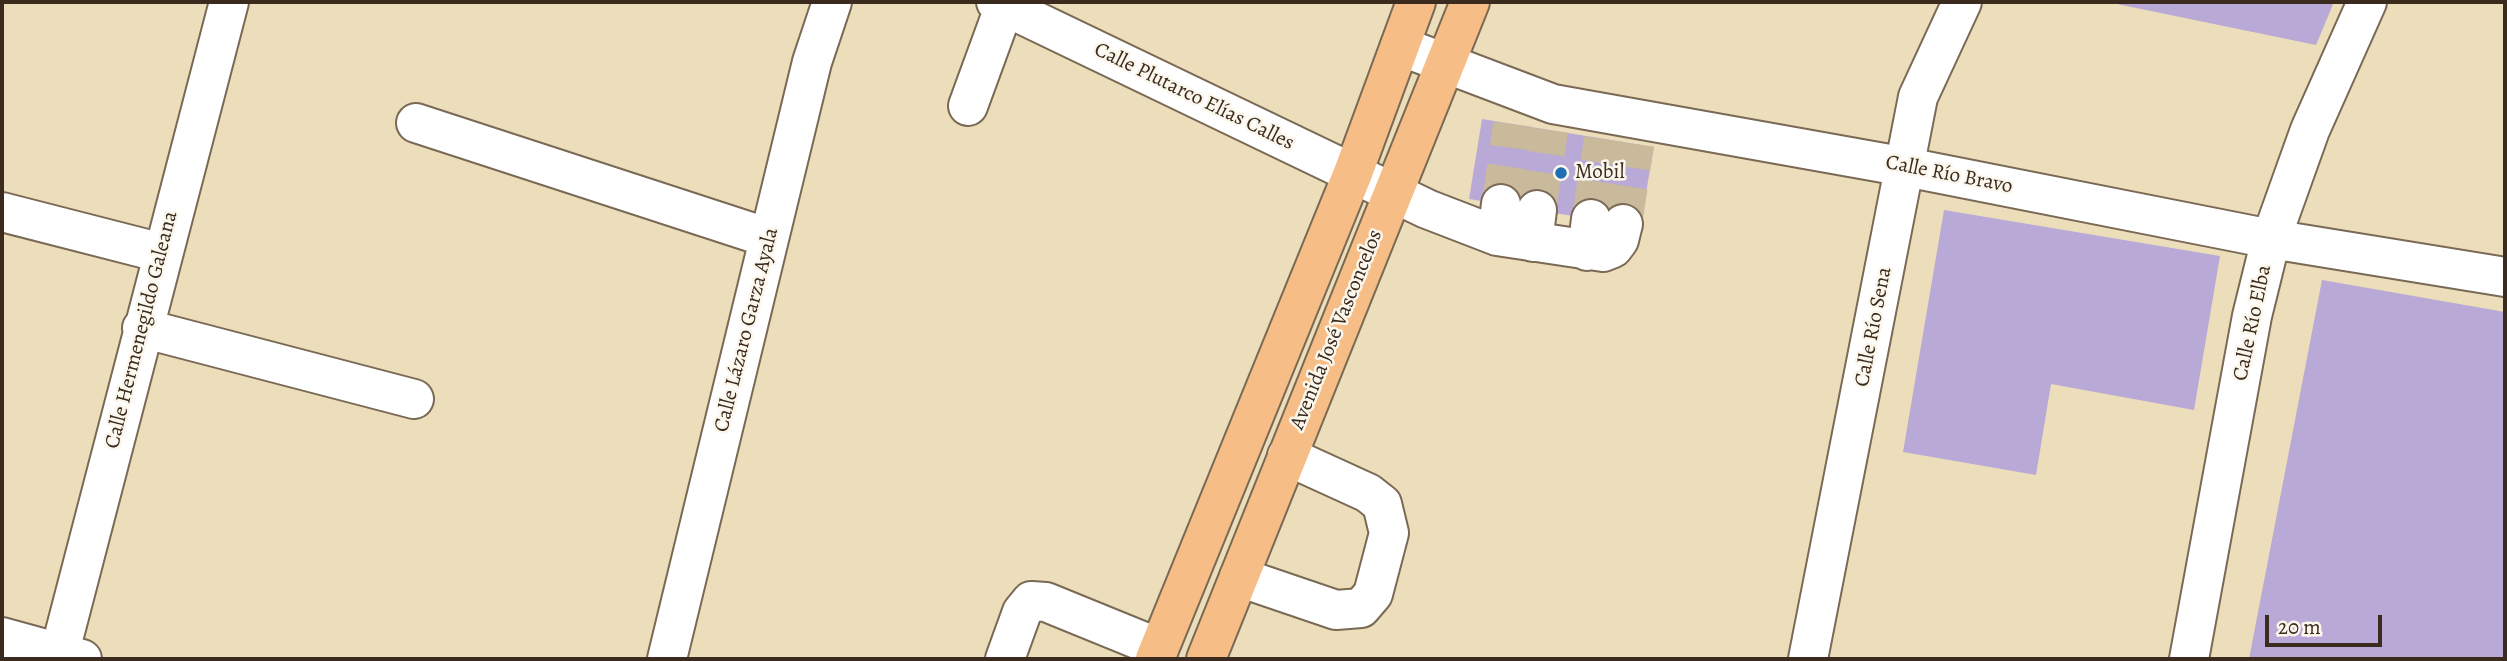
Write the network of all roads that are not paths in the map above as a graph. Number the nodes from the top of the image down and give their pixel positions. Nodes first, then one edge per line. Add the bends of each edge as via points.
1 (229, 2) edge
2 (832, 2) edge
3 (1416, 2) edge
4 (1470, 2) edge
5 (1962, 2) edge
6 (2367, 2) edge
7 (1002, 3) edge
8 (1400, 46) junction
9 (1446, 63) junction
10 (968, 106) dead end
11 (416, 123) dead end
12 (1906, 167) junction
13 (1353, 173) junction
14 (1392, 192) junction
15 (2, 212) edge
16 (1600, 231) dead end
17 (769, 237) junction
18 (2270, 239) junction
19 (162, 253) junction
20 (2505, 277) edge
21 (142, 328) junction
22 (414, 399) dead end
23 (1287, 456) junction
24 (1240, 577) junction
25 (2, 637) edge
26 (1157, 654) edge
27 (66, 657) edge
28 (667, 659) edge
29 (1005, 659) edge
30 (1206, 659) edge
31 (1808, 659) edge
32 (2189, 659) edge

1 - 19 street, Calle Hermenegildo Galeana
2 - 17 street, Calle Lázaro Garza Ayala via 812,62
3 - 8 main road
4 - 9 main road, Avenida José Vasconcelos
5 - 12 street, Calle Río Sena via 1918,97
6 - 18 street, Calle Río Elba
7 - 10 street
7 - 13 street, Calle Plutarco Elías Calles
8 - 9 street, Calle Río Bravo
8 - 13 main road
9 - 12 street, Calle Río Bravo via 1533,112 1621,129
9 - 14 main road, Avenida José Vasconcelos
11 - 17 street
12 - 18 street, Calle Río Bravo
12 - 31 street, Calle Río Sena
13 - 14 street, Calle Plutarco Elías Calles
13 - 26 main road
14 - 16 street, Calle Plutarco Elías Calles via 1517,223
14 - 23 main road, Avenida José Vasconcelos
15 - 19 street
17 - 28 street, Calle Lázaro Garza Ayala
18 - 20 street, Calle Río Bravo
18 - 32 street, Calle Río Elba
19 - 21 street, Calle Hermenegildo Galeana
21 - 22 street
21 - 27 street, Calle Hermenegildo Galeana
23 - 24 main road, Avenida José Vasconcelos
23 - 24 street via 1368,493 1382,504 1390,533 1373,594 1361,608 1336,610
24 - 30 main road, Avenida José Vasconcelos
25 - 27 street
26 - 29 street via 1046,602 1031,601 1022,612

